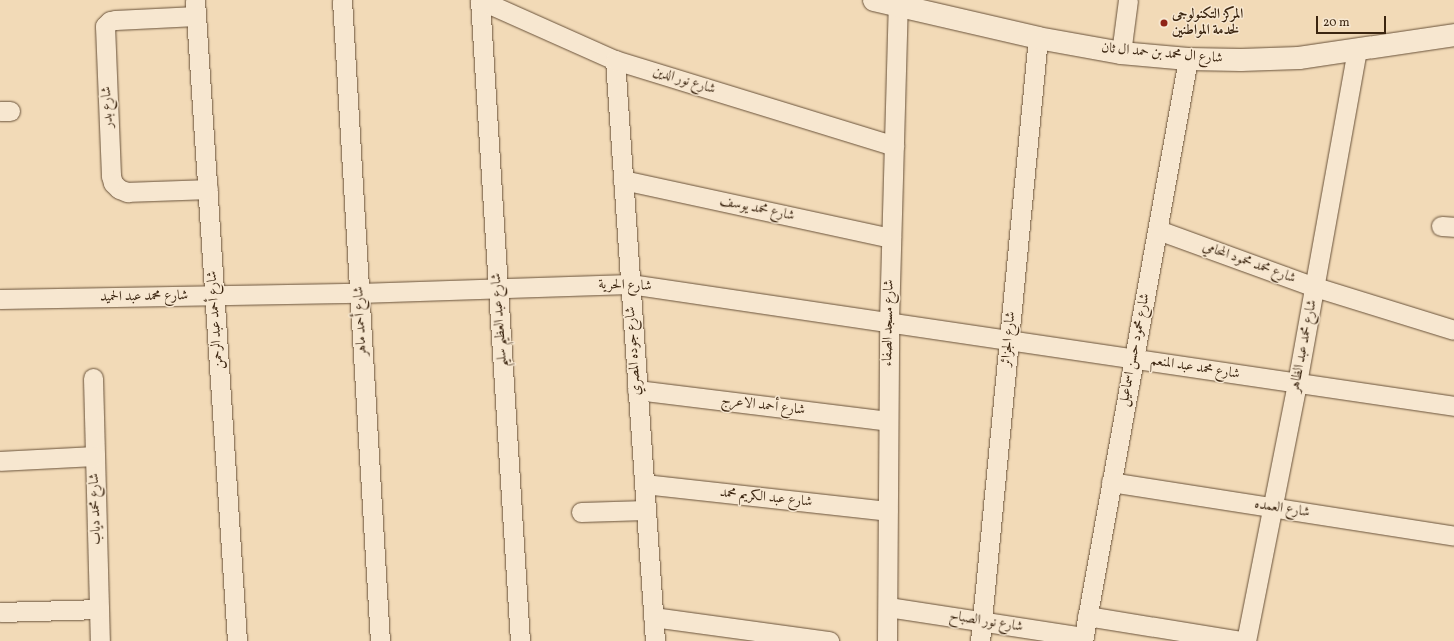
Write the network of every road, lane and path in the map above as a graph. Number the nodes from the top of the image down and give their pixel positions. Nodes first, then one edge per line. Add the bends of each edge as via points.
1 (342, 0) edge
2 (480, 0) edge
3 (874, 0) edge
4 (1128, 0) edge
5 (898, 6) junction
6 (196, 8) edge
7 (1454, 35) edge
8 (1038, 38) junction
9 (1357, 50) junction
10 (1121, 53) junction
11 (1188, 59) junction
12 (614, 60) junction
13 (894, 146) junction
14 (623, 180) junction
15 (208, 189) junction
16 (1158, 230) junction
17 (891, 238) junction
18 (630, 284) junction
19 (1315, 287) junction
20 (498, 288) junction
21 (359, 293) junction
22 (215, 296) junction
23 (0, 299) edge
24 (889, 321) junction
25 (1454, 330) edge
26 (1009, 339) junction
27 (1133, 358) junction
28 (93, 378) dead end
29 (1297, 383) junction
30 (637, 390) junction
31 (1454, 406) edge
32 (888, 421) junction
33 (95, 456) junction
34 (0, 461) edge
35 (1111, 482) junction
36 (644, 484) junction
37 (1272, 508) junction
38 (646, 510) junction
39 (888, 511) junction
40 (582, 512) dead end
41 (1454, 536) edge
42 (888, 607) junction
43 (99, 609) junction
44 (0, 612) edge
45 (1087, 616) junction
46 (653, 617) junction
47 (982, 622) junction
48 (1083, 639) edge
49 (100, 641) edge
50 (237, 641) edge
51 (380, 641) edge
52 (520, 641) edge
53 (654, 641) edge
54 (829, 641) edge
55 (887, 641) edge
56 (980, 641) edge
57 (1242, 641) edge
58 (1246, 641) edge

1 - 21 street, شارع أحمد ماهر
2 - 12 street, شارع نور الدين
2 - 20 street, شارع عبد العظيم سليم
3 - 5 street, شارع ال محمد بن حمد ال ثان
4 - 10 street
5 - 8 street, شارع ال محمد بن حمد ال ثان
5 - 13 street, شارع مسجد الصفاء
6 - 15 street, شارع أحمد عبد الرحمن
6 - 15 street, شارع بدر via 115,20 105,26 111,176 119,189 127,192
7 - 9 street, شارع ال محمد بن حمد ال ثان
8 - 10 street, شارع ال محمد بن حمد ال ثان
8 - 26 street, شارع الجزائر
9 - 11 street, شارع ال محمد بن حمد ال ثان via 1300,58
9 - 19 street, شارع محمد عبد الظاهر
10 - 11 street, شارع ال محمد بن حمد ال ثان
11 - 16 street, شارع محمود حسن اسماعيل
12 - 13 street, شارع نور الدين
12 - 14 street, شارع جوده المصري
13 - 17 street, شارع مسجد الصفاء
14 - 17 street, شارع محمد يوسف
14 - 18 street, شارع جوده المصري
15 - 22 street, شارع أحمد عبد الرحمن
16 - 19 street, شارع محمد محمود المحامي
16 - 27 street, شارع محمود حسن اسماعيل
17 - 24 street, شارع مسجد الصفاء
18 - 20 street, شارع الحرية
18 - 24 street, شارع الحرية
18 - 30 street, شارع جوده المصري
19 - 25 street, شارع محمد محمود المحامي
19 - 29 street, شارع محمد عبد الظاهر
20 - 21 street, شارع الحرية
20 - 52 street, شارع عبد العظيم سليم
21 - 22 street, شارع محمد عبد الحميد
21 - 51 street, شارع أحمد ماهر
22 - 23 street, شارع محمد عبد الحميد
22 - 50 street, شارع أحمد عبد الرحمن
24 - 26 street, شارع محمد عبد المنعم
24 - 32 street, شارع مسجد الصفاء
26 - 27 street, شارع محمد عبد المنعم
26 - 47 street, شارع الجزائر
27 - 29 street, شارع محمد عبد المنعم
27 - 35 street, شارع محمود حسن اسماعيل
28 - 33 street, شارع محمد دياب
29 - 31 street, شارع محمد عبد المنعم
29 - 37 street, شارع محمد عبد الظاهر
30 - 32 street, شارع أحمد الاعرج
30 - 36 street, شارع جوده المصري
32 - 39 street, شارع مسجد الصفاء
33 - 34 street
33 - 43 street, شارع محمد دياب
35 - 37 street, شارع العمده
35 - 45 street, شارع محمود حسن اسماعيل
36 - 38 street, شارع جوده المصري
36 - 39 street, شارع عبد الكريم محمد
37 - 41 street, شارع العمده
37 - 58 street, شارع محمد عبد الظاهر
38 - 40 street
38 - 46 street, شارع جوده المصري
39 - 42 street, شارع مسجد الصفاء
42 - 47 street, شارع نور الصباح
42 - 55 street, شارع مسجد الصفاء
43 - 44 street
43 - 49 street, شارع محمد دياب
45 - 48 street, شارع محمود حسن اسماعيل
45 - 57 street
46 - 53 street, شارع جوده المصري
46 - 54 street
47 - 48 street, شارع نور الصباح
47 - 56 street, شارع الجزائر

